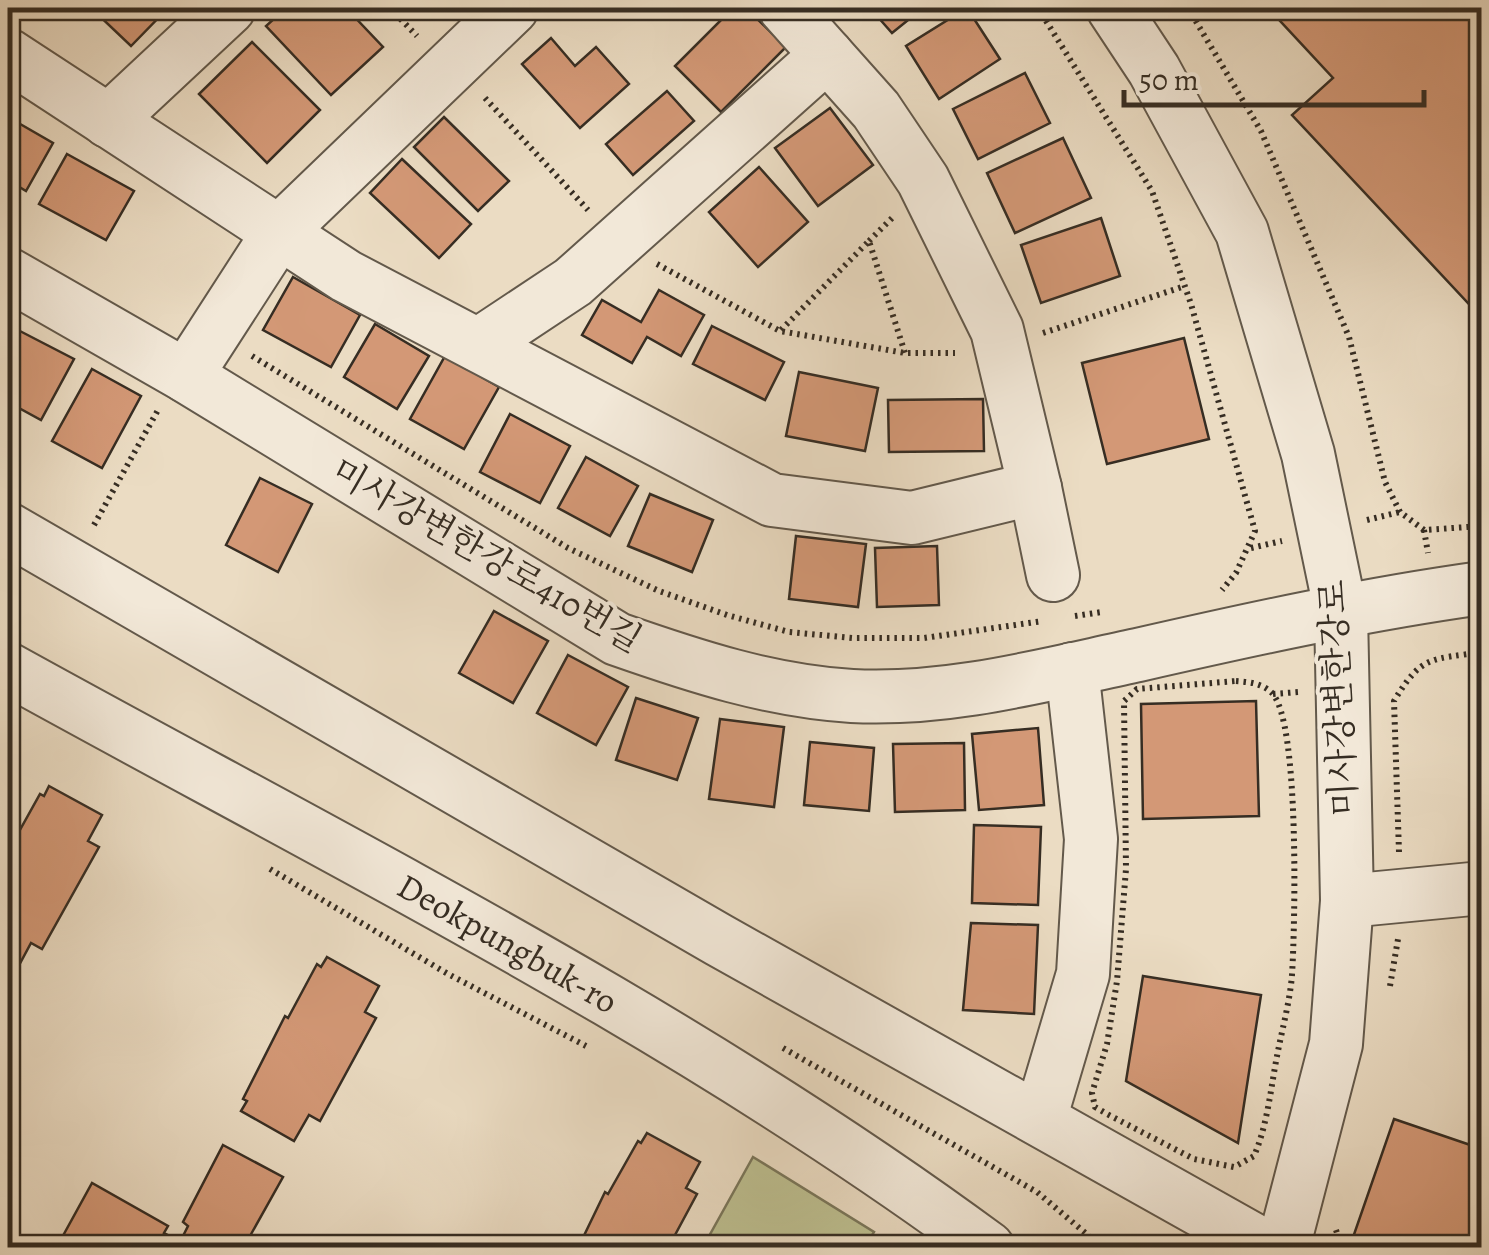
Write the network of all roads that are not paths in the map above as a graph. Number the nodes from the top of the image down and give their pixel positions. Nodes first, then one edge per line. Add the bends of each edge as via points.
1 (229, 8) edge
2 (512, 8) edge
3 (785, 8) edge
4 (1113, 8) edge
5 (8, 55) edge
6 (827, 55) junction
7 (108, 121) junction
8 (280, 232) junction
9 (8, 274) edge
10 (478, 345) junction
11 (176, 386) junction
12 (1035, 488) junction
13 (8, 529) edge
14 (1482, 588) edge
15 (1055, 604) road end
16 (1341, 613) junction
17 (8, 669) edge
18 (1072, 669) junction
19 (1482, 888) edge
20 (1347, 901) junction
21 (1040, 1119) junction
22 (988, 1248) edge
23 (1268, 1248) edge
24 (1283, 1248) edge

1 - 7 street
2 - 8 street
3 - 6 street
4 - 16 street, 미사강변한강로 via 1242,232 1308,454
5 - 7 street
6 - 10 street via 573,282
6 - 12 street via 876,110 922,180 996,330
7 - 8 street
8 - 10 street via 346,276
8 - 11 street
9 - 11 street, 미사강변한강로410번길
10 - 12 street via 772,500 912,518
11 - 18 street, 미사강변한강로410번길 via 616,639 691,665 771,687 855,696 967,691
12 - 15 street
13 - 21 street
14 - 16 street, 미사강변한강로410번길
16 - 18 street, 미사강변한강로410번길
16 - 20 street, 미사강변한강로
17 - 22 street, Deokpungbuk-ro via 545,964 772,1098
18 - 21 street via 1091,839 1084,974
19 - 20 street
20 - 24 street, 미사강변한강로 via 1336,1044
21 - 23 street

